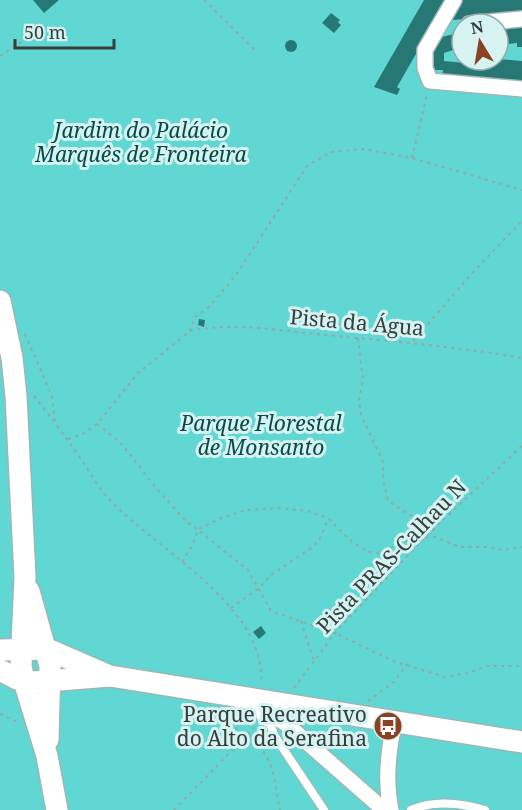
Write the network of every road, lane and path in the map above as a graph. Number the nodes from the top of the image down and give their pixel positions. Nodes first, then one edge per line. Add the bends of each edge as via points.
1 (204, 0) edge
2 (454, 0) edge
3 (450, 26) edge
4 (440, 27) junction
5 (22, 40) dead end
6 (258, 53) dead end
7 (0, 56) edge
8 (430, 81) junction
9 (522, 89) edge
10 (412, 158) junction
11 (522, 190) edge
12 (522, 221) edge
13 (0, 301) edge
14 (23, 329) dead end
15 (190, 331) junction
16 (358, 338) junction
17 (413, 342) junction
18 (522, 358) edge
19 (34, 396) dead end
20 (55, 422) junction
21 (97, 424) junction
22 (68, 439) junction
23 (522, 446) edge
24 (328, 518) junction
25 (437, 524) junction
26 (199, 530) junction
27 (425, 537) junction
28 (522, 547) edge
29 (181, 563) junction
30 (25, 577) junction
31 (259, 588) junction
32 (231, 608) junction
33 (301, 621) junction
34 (335, 633) junction
35 (47, 649) junction
36 (7, 650) edge
37 (314, 661) junction
38 (407, 664) junction
39 (522, 666) edge
40 (0, 670) edge
41 (110, 676) junction
42 (73, 679) junction
43 (24, 681) junction
44 (51, 681) junction
45 (260, 694) junction
46 (50, 703) junction
47 (236, 708) dead end
48 (279, 710) junction
49 (346, 713) junction
50 (395, 721) junction
51 (522, 742) edge
52 (237, 746) junction
53 (47, 756) junction
54 (449, 806) edge
55 (57, 810) edge
56 (174, 810) edge
57 (280, 810) edge
58 (324, 810) edge
59 (384, 810) edge
60 (391, 810) edge
61 (411, 810) edge
62 (485, 810) edge

1 - 6 path
2 - 4 street
3 - 4 street
4 - 8 street via 425,50
5 - 7 path
8 - 9 street
8 - 10 path
10 - 11 path
10 - 15 path via 363,149 331,152 307,166 236,274 209,307 195,317
12 - 17 path
13 - 30 street via 16,396
14 - 20 path via 52,396
15 - 16 path, Pista da Água via 219,326
15 - 21 path via 138,373
16 - 17 path, Pista da Água
16 - 25 path via 363,380 361,415 383,462 388,501 410,515
17 - 18 path, Pista da Água
19 - 20 path
20 - 22 path
21 - 22 path
21 - 26 path via 122,443 156,488
22 - 29 path via 108,499
23 - 25 path, Pista PRAS-Calhau N
24 - 26 path via 279,508 246,510
24 - 27 path via 368,552 379,553
24 - 31 path via 314,546 270,575
25 - 27 path, Pista PRAS-Calhau N
26 - 29 path
26 - 31 path via 248,570
27 - 28 path via 460,547
27 - 34 path, Pista PRAS-Calhau N
29 - 32 path
30 - 35 street
30 - 36 street via 23,626
31 - 32 path
31 - 33 path via 272,611
32 - 45 path via 256,653 262,676
33 - 34 path
33 - 37 path
34 - 37 path, Pista PRAS-Calhau N
34 - 38 path
35 - 36 street
35 - 41 street
35 - 44 street
36 - 43 street
37 - 48 path, Pista PRAS-Calhau N
38 - 39 path via 445,677 487,666
38 - 49 path via 394,682
40 - 43 street
41 - 42 street
41 - 45 street
42 - 44 street
42 - 46 street via 61,687
43 - 44 street
43 - 53 street
44 - 46 street
45 - 48 street
46 - 53 street
47 - 52 path
48 - 49 street
48 - 58 lane via 274,735
48 - 59 street via 285,723
49 - 50 street
50 - 51 street
50 - 60 street via 387,793
52 - 56 path
52 - 57 path via 248,735 261,747 271,764
53 - 55 street
54 - 61 lane via 420,806
54 - 62 lane

